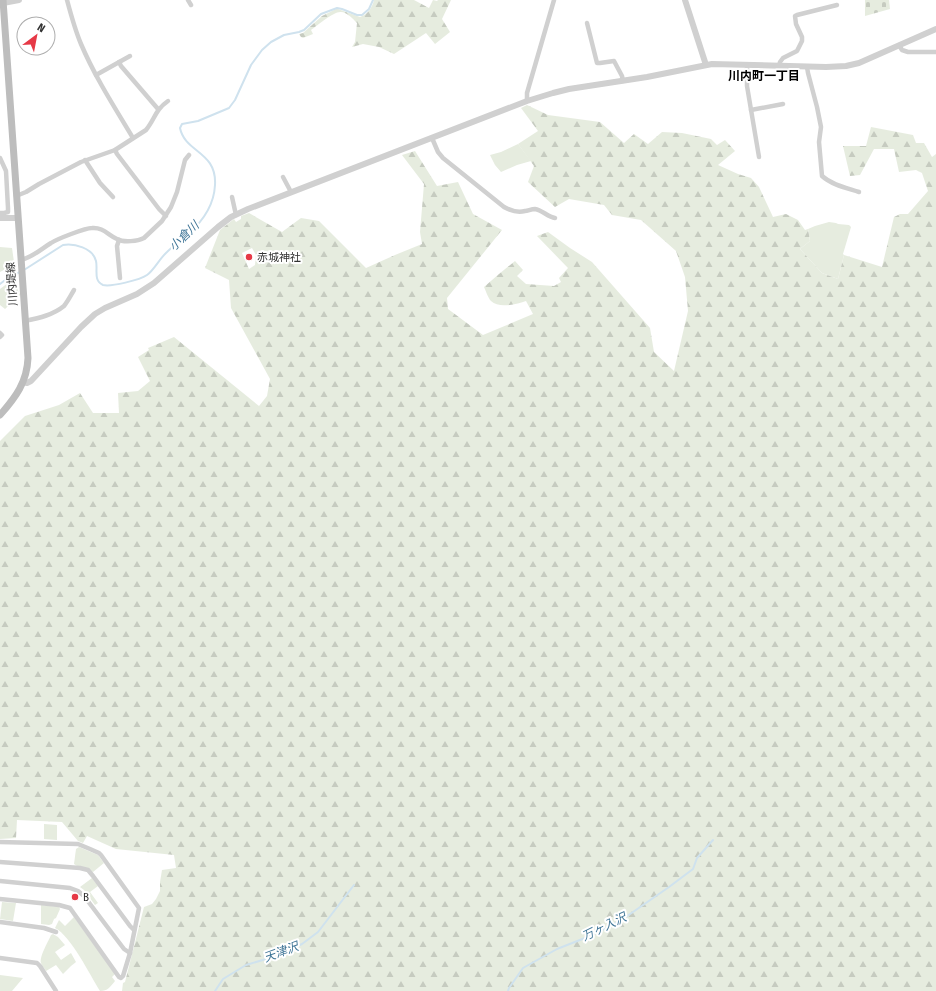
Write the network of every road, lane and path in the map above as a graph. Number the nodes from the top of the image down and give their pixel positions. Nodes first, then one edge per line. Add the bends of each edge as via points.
1 (19, 0) edge
2 (67, 0) edge
3 (188, 0) edge
4 (554, 0) edge
5 (685, 0) edge
6 (3, 1) edge
7 (191, 5) dead end
8 (837, 5) dead end
9 (587, 23) dead end
10 (936, 29) edge
11 (899, 46) junction
12 (936, 52) edge
13 (130, 56) dead end
14 (119, 62) junction
15 (706, 65) junction
16 (747, 65) junction
17 (779, 66) junction
18 (807, 67) junction
19 (96, 75) junction
20 (623, 81) junction
21 (168, 101) dead end
22 (527, 101) junction
23 (784, 104) dead end
24 (158, 109) junction
25 (751, 110) junction
26 (134, 138) junction
27 (432, 138) junction
28 (115, 150) junction
29 (188, 155) dead end
30 (759, 157) dead end
31 (0, 158) edge
32 (85, 160) junction
33 (283, 177) dead end
34 (291, 192) junction
35 (859, 192) dead end
36 (16, 196) junction
37 (113, 197) dead end
38 (232, 197) dead end
39 (0, 213) edge
40 (236, 214) junction
41 (166, 216) junction
42 (0, 218) edge
43 (18, 218) junction
44 (555, 218) dead end
45 (119, 240) junction
46 (21, 260) junction
47 (120, 278) dead end
48 (74, 290) dead end
49 (25, 321) junction
50 (0, 333) edge
51 (0, 337) edge
52 (24, 382) junction
53 (1, 412) edge
54 (0, 842) edge
55 (0, 862) edge
56 (0, 881) edge
57 (0, 899) edge
58 (0, 922) edge
59 (134, 930) junction
60 (56, 932) dead end
61 (130, 953) junction
62 (0, 958) edge
63 (56, 991) edge

1 - 6 street
2 - 19 street via 73,23
3 - 7 street
4 - 22 street via 526,93
5 - 15 street
6 - 36 main road, 川内堤線
8 - 17 street via 795,16 802,41 797,51 784,58
9 - 20 street via 597,63 614,61
10 - 11 street
11 - 12 street via 908,52
11 - 18 street via 852,65
13 - 14 street
14 - 19 street
14 - 24 street
15 - 16 street
15 - 20 street
16 - 17 street
16 - 25 street
17 - 18 street
18 - 35 street via 821,127 819,142 822,176 826,180
19 - 26 street
20 - 22 street via 560,91
21 - 24 street
22 - 27 street
23 - 25 street
24 - 26 street via 146,130
25 - 30 street
26 - 28 street
27 - 34 street
27 - 44 street via 443,158 504,207 516,212 535,210
28 - 32 street
28 - 41 street
29 - 41 street via 174,201
31 - 39 street via 6,171 8,212
32 - 36 street
32 - 37 street
33 - 34 street
34 - 40 street
36 - 43 main road, 川内堤線
38 - 40 street
40 - 52 street via 223,222 154,283 95,314 31,381
41 - 45 street via 144,238
42 - 43 street
43 - 46 main road, 川内堤線
45 - 46 street via 103,230 89,228 52,242
45 - 47 street
46 - 49 main road, 川内堤線
48 - 49 street via 67,302 49,315
49 - 52 main road, 川内堤線 via 27,363
50 - 51 street
52 - 53 main road, 川内堤線
54 - 59 street via 78,844 99,853 139,908
55 - 59 street via 88,870
56 - 61 street via 78,891 124,949
57 - 61 street via 63,905 70,908 120,978
58 - 60 street
59 - 61 street
62 - 63 street via 37,963

